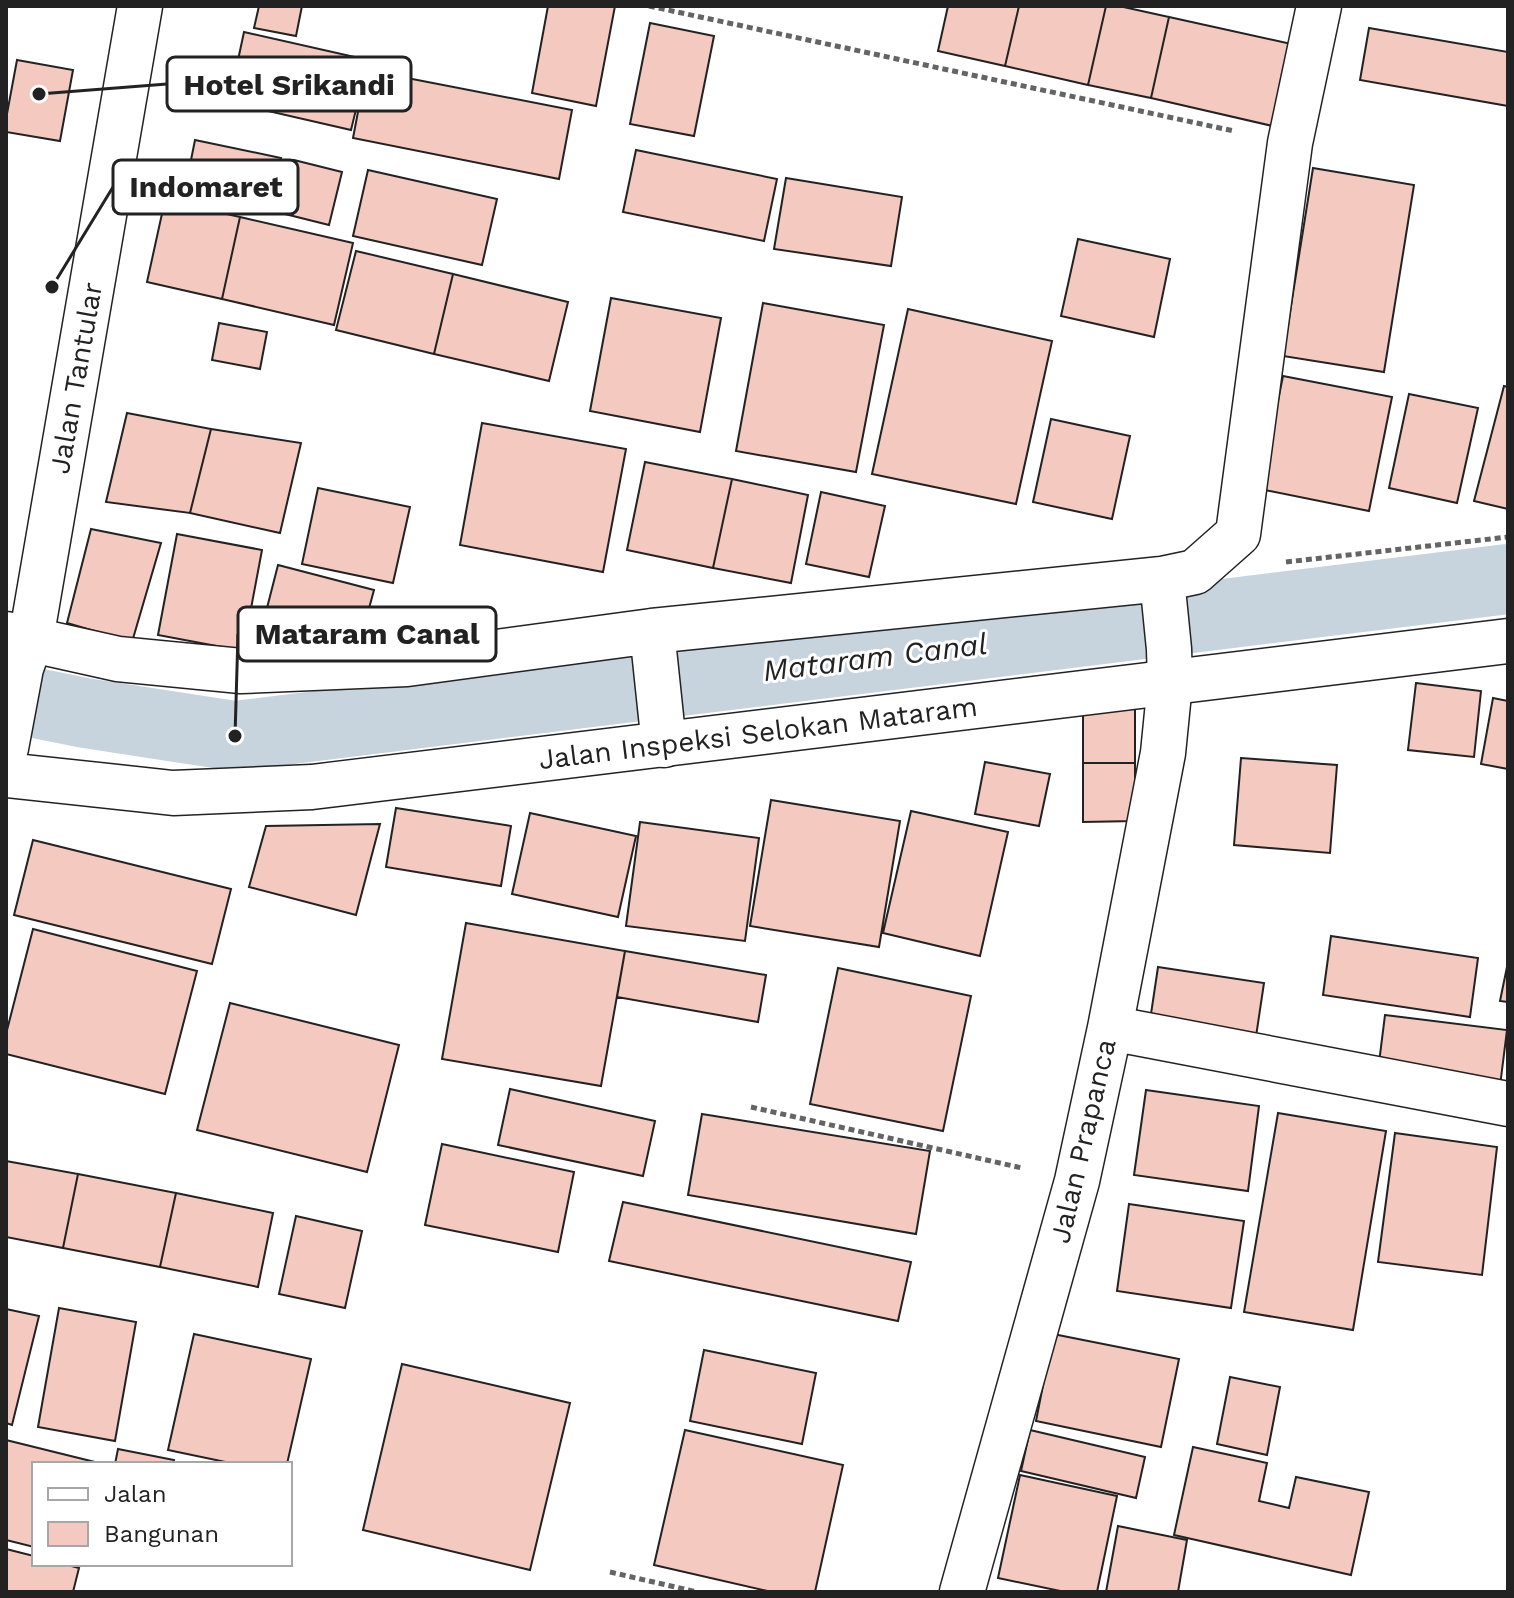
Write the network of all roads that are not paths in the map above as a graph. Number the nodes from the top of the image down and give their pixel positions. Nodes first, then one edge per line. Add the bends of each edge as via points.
1 (140, 6) edge
2 (1319, 6) edge
3 (1173, 581) junction
4 (1508, 641) edge
5 (19, 647) edge
6 (1170, 666) junction
7 (658, 688) junction
8 (6, 746) edge
9 (6, 775) edge
10 (1110, 1028) junction
11 (1508, 1104) edge
12 (962, 1592) edge

1 - 5 street, Jalan Tantular
2 - 3 street via 1290,143 1238,534
3 - 6 street, Jalan Prapanca
3 - 7 street
4 - 6 street, Jalan Inspeksi Selokan Mataram
5 - 7 street via 241,671 407,664
5 - 8 street, Jalan Tantular
6 - 7 street, Jalan Inspeksi Selokan Mataram
6 - 10 street, Jalan Prapanca via 1163,753
7 - 9 street, Jalan Inspeksi Selokan Mataram via 312,787 173,793
10 - 11 street
10 - 12 street, Jalan Prapanca via 1077,1181

